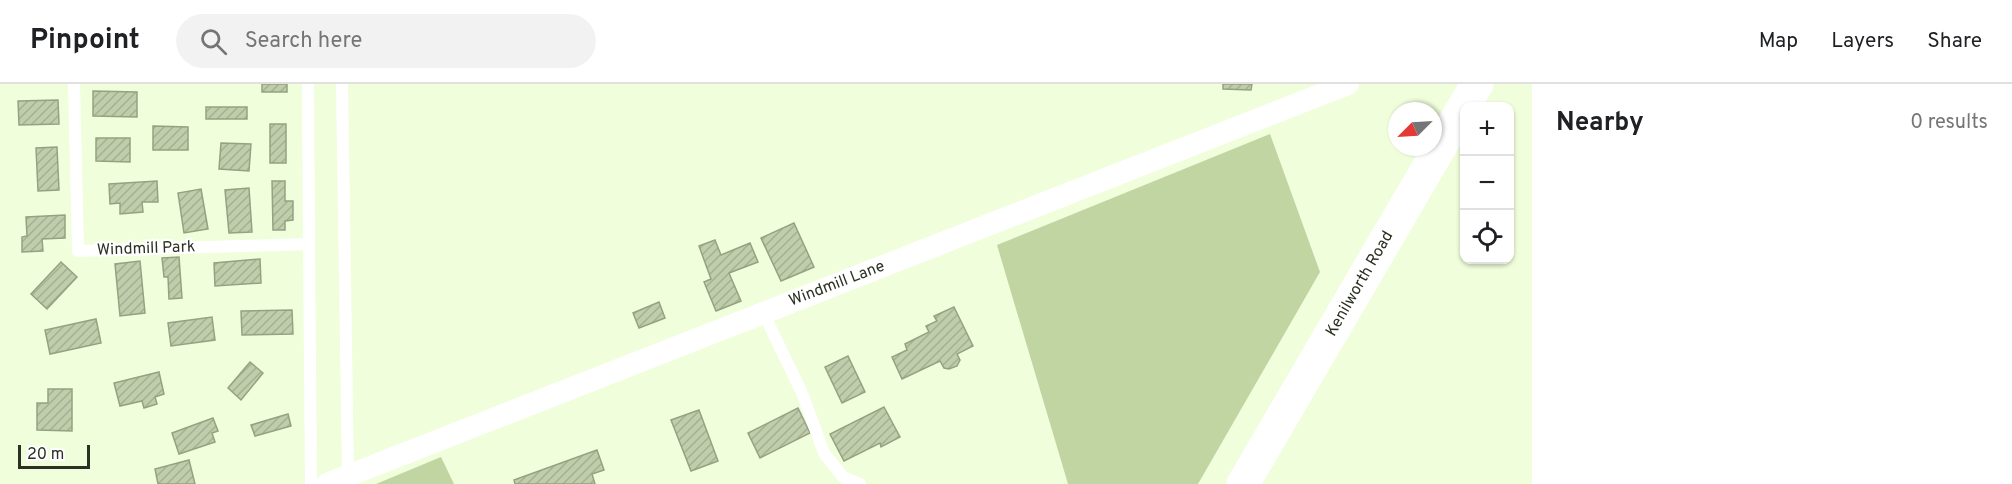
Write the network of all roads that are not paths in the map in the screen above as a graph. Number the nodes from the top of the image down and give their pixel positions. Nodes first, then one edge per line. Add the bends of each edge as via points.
1 (74, 84) edge
2 (308, 84) edge
3 (342, 84) edge
4 (1348, 84) edge
5 (1477, 84) edge
6 (309, 244) junction
7 (764, 312) junction
8 (348, 475) junction
9 (310, 484) edge
10 (327, 484) edge
11 (860, 484) edge
12 (1243, 484) edge

1 - 6 lane, Windmill Park via 78,251
2 - 6 lane
3 - 8 lane
4 - 7 street, Windmill Lane
5 - 12 highway, Kenilworth Road
6 - 9 lane
7 - 8 street, Windmill Lane
7 - 11 lane via 802,393 824,453 843,477
8 - 10 street, Windmill Lane

